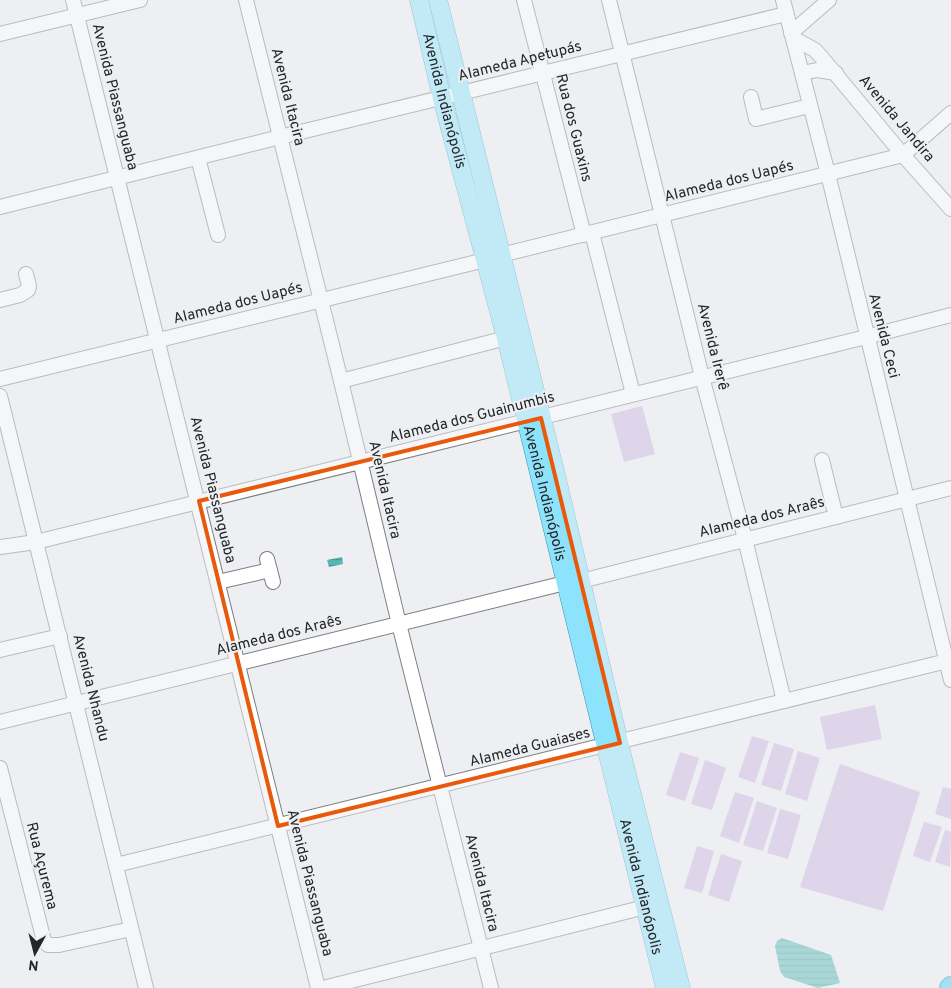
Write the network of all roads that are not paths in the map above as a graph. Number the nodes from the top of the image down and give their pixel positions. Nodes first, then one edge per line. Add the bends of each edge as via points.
1 (73, 0) edge
2 (140, 0) edge
3 (246, 0) edge
4 (419, 0) edge
5 (438, 0) edge
6 (524, 0) edge
7 (609, 0) edge
8 (829, 0) edge
9 (784, 7) edge
10 (77, 15) junction
11 (0, 34) edge
12 (792, 36) junction
13 (622, 54) junction
14 (543, 73) junction
15 (802, 73) junction
16 (836, 73) junction
17 (460, 94) junction
18 (751, 96) dead end
19 (442, 98) junction
20 (809, 106) junction
21 (951, 113) edge
22 (280, 136) junction
23 (903, 155) junction
24 (198, 158) junction
25 (828, 174) junction
26 (118, 178) junction
27 (0, 207) edge
28 (951, 209) edge
29 (663, 216) junction
30 (588, 234) junction
31 (218, 235) dead end
32 (493, 257) junction
33 (26, 274) dead end
34 (0, 300) edge
35 (321, 300) junction
36 (951, 314) edge
37 (866, 337) junction
38 (506, 338) junction
39 (157, 341) junction
40 (702, 377) junction
41 (0, 379) edge
42 (341, 381) junction
43 (633, 394) junction
44 (0, 396) edge
45 (534, 420) junction
46 (822, 460) dead end
47 (361, 462) junction
48 (951, 488) edge
49 (907, 500) junction
50 (199, 501) junction
51 (836, 517) junction
52 (745, 539) junction
53 (36, 542) junction
54 (0, 547) edge
55 (270, 570) dead end
56 (218, 582) junction
57 (573, 582) junction
58 (398, 624) junction
59 (60, 636) junction
60 (0, 650) edge
61 (949, 661) edge
62 (238, 663) junction
63 (951, 680) edge
64 (784, 701) junction
65 (77, 703) junction
66 (0, 722) edge
67 (613, 744) junction
68 (0, 768) edge
69 (440, 787) junction
70 (278, 826) junction
71 (116, 866) junction
72 (645, 906) junction
73 (131, 929) junction
74 (480, 949) junction
75 (146, 988) edge
76 (318, 988) edge
77 (324, 988) edge
78 (490, 988) edge
79 (666, 988) edge
80 (681, 988) edge

1 - 10 street, Avenida Piassanguaba
2 - 10 street
3 - 22 street, Avenida Itacira
4 - 19 main road, Avenida Indianópolis
5 - 17 main road, Avenida Indianópolis
6 - 14 street, Rua dos Guaxins
7 - 13 street, Avenida Irerê
8 - 12 street
9 - 12 street, Avenida Ceci
9 - 13 street, Alameda Apetupás
10 - 11 street
10 - 26 street, Avenida Piassanguaba
12 - 15 street, Avenida Ceci
12 - 16 street, Avenida Jandira via 815,50
13 - 14 street, Alameda Apetupás
13 - 29 street, Avenida Irerê
14 - 17 street, Alameda Apetupás
14 - 30 street, Rua dos Guaxins
15 - 16 street, Avenida Jandira via 816,70
15 - 20 street, Avenida Ceci
16 - 23 street, Avenida Jandira
17 - 19 street, Alameda Apetupás
17 - 32 main road, Avenida Indianópolis
18 - 20 street via 757,119
19 - 22 street, Alameda Apetupás
19 - 32 main road, Avenida Indianópolis
20 - 25 street, Avenida Ceci
21 - 23 street, Alameda dos Uapés
22 - 24 street, Alameda Apetupás
22 - 35 street, Avenida Itacira
23 - 25 street, Alameda dos Uapés
23 - 28 street, Avenida Jandira
24 - 26 street, Alameda Apetupás
24 - 31 street
25 - 29 street, Alameda dos Uapés
25 - 37 street, Avenida Ceci
26 - 27 street, Alameda Apetupás
26 - 39 street, Avenida Piassanguaba
29 - 30 street, Alameda dos Uapés
29 - 40 street, Avenida Irerê
30 - 32 street, Alameda dos Uapés
30 - 43 street, Rua dos Guaxins
32 - 35 street, Alameda dos Uapés
32 - 38 main road, Avenida Indianópolis
32 - 45 main road, Avenida Indianópolis
33 - 34 street via 28,290
35 - 39 street, Alameda dos Uapés
35 - 42 street, Avenida Itacira
36 - 37 street, Alameda dos Guainumbis
37 - 40 street, Alameda dos Guainumbis
37 - 49 street, Avenida Ceci
38 - 42 street
38 - 45 main road, Avenida Indianópolis
39 - 41 street, Alameda dos Uapés
39 - 50 street, Avenida Piassanguaba
40 - 43 street, Alameda dos Guainumbis
40 - 52 street, Avenida Irerê
42 - 47 street, Avenida Itacira
43 - 45 street, Alameda dos Guainumbis
44 - 53 street, Avenida Nhandu
45 - 47 street, Alameda dos Guainumbis
45 - 57 main road, Avenida Indianópolis
46 - 51 street
47 - 50 street, Alameda dos Guainumbis
47 - 58 street, Avenida Itacira
48 - 49 street, Alameda dos Araês
49 - 51 street, Alameda dos Araês
49 - 61 street, Avenida Ceci
50 - 53 street, Alameda dos Guainumbis
50 - 56 street, Avenida Piassanguaba
51 - 52 street, Alameda dos Araês
52 - 57 street, Alameda dos Araês
52 - 64 street, Avenida Irerê
53 - 54 street, Alameda dos Guainumbis
53 - 59 street, Avenida Nhandu
55 - 56 street
56 - 62 street, Avenida Piassanguaba
57 - 58 street, Alameda dos Araês
57 - 67 main road, Avenida Indianópolis
58 - 62 street, Alameda dos Araês
58 - 69 street, Avenida Itacira
59 - 60 street
59 - 65 street, Avenida Nhandu
61 - 63 street, Avenida Ceci
61 - 64 street, Alameda Guaiases
62 - 65 street, Alameda dos Araês
62 - 70 street, Avenida Piassanguaba
64 - 67 street, Alameda Guaiases
65 - 66 street, Alameda dos Araês
65 - 71 street, Avenida Nhandu
67 - 69 street, Alameda Guaiases
67 - 72 main road, Avenida Indianópolis
67 - 80 main road, Avenida Indianópolis
68 - 73 street, Rua Açurema via 44,941 58,946
69 - 70 street, Alameda Guaiases
69 - 74 street, Avenida Itacira
70 - 71 street, Alameda Guaiases
70 - 76 street, Avenida Piassanguaba
71 - 73 street, Avenida Nhandu
72 - 74 street
72 - 79 main road, Avenida Indianópolis
73 - 75 street, Avenida Nhandu
74 - 77 street
74 - 78 street, Avenida Itacira

